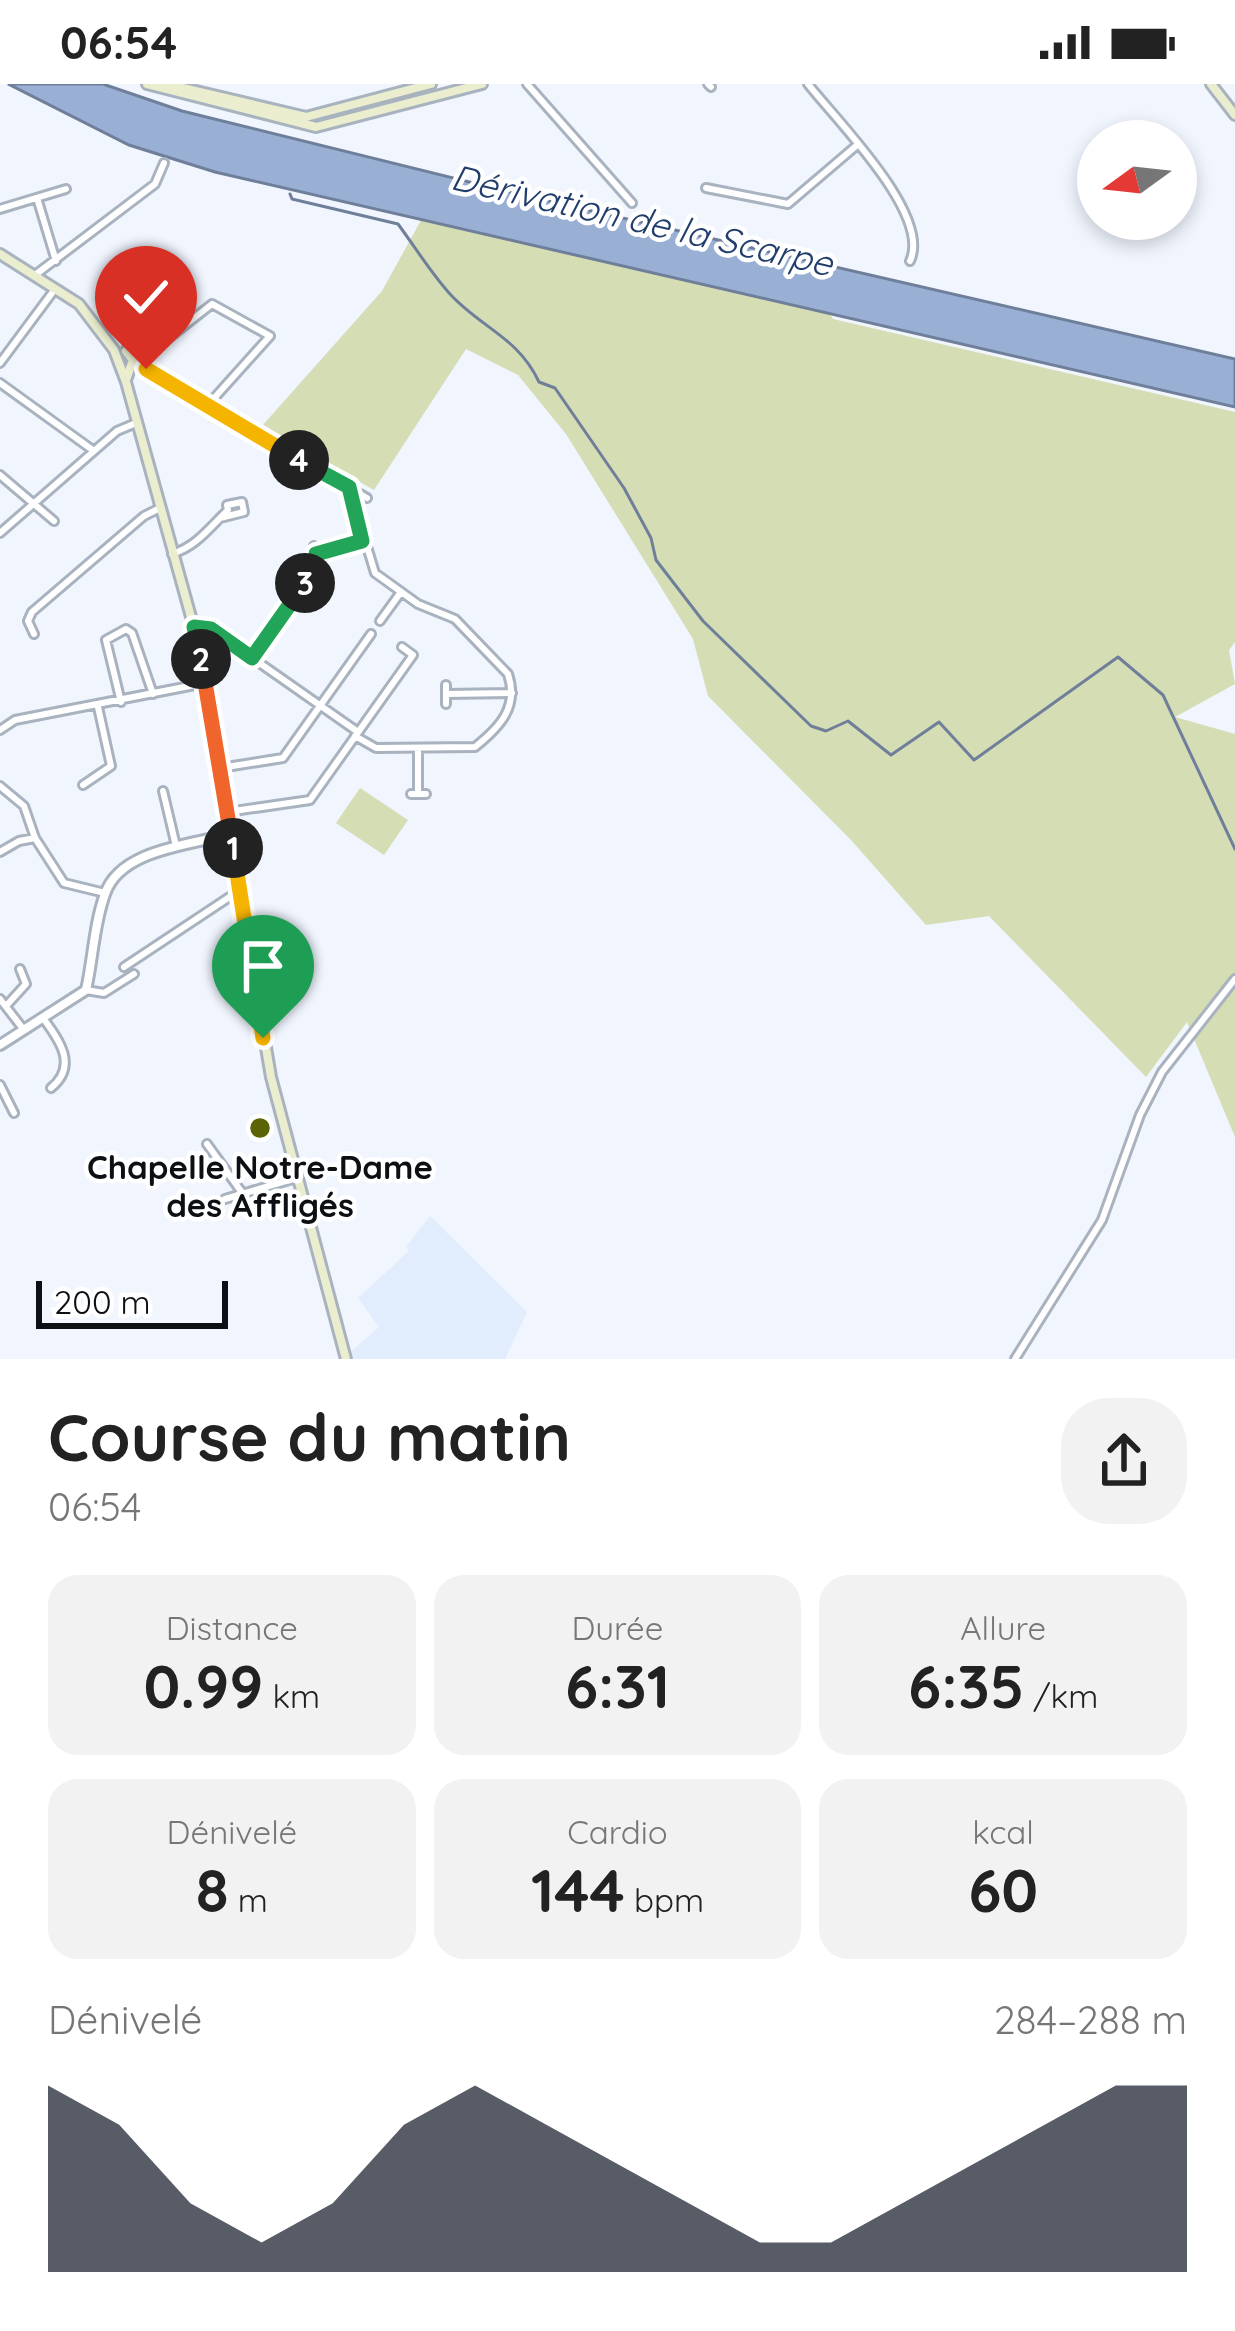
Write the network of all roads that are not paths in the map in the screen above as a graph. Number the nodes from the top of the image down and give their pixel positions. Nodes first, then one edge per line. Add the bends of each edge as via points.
1 (149, 84) edge
2 (166, 84) edge
3 (430, 84) edge
4 (482, 84) edge
5 (527, 84) edge
6 (808, 84) edge
7 (1210, 84) edge
8 (1235, 115) edge
9 (856, 146) junction
10 (164, 163) dead end
11 (706, 188) dead end
12 (66, 189) dead end
13 (37, 197) junction
14 (632, 203) dead end
15 (0, 208) edge
16 (0, 254) edge
17 (56, 261) junction
18 (910, 261) dead end
19 (35, 275) junction
20 (57, 286) junction
21 (102, 333) junction
22 (152, 351) dead end
23 (124, 362) junction
24 (0, 363) edge
25 (0, 383) edge
26 (208, 405) junction
27 (136, 422) junction
28 (94, 452) junction
29 (0, 475) edge
30 (349, 487) junction
31 (368, 498) dead end
32 (36, 502) junction
33 (158, 509) junction
34 (220, 518) dead end
35 (54, 521) dead end
36 (0, 533) edge
37 (362, 541) junction
38 (172, 554) junction
39 (401, 592) junction
40 (380, 621) dead end
41 (194, 627) junction
42 (34, 634) dead end
43 (371, 634) dead end
44 (402, 647) dead end
45 (252, 658) junction
46 (205, 683) junction
47 (153, 694) junction
48 (446, 694) dead end
49 (512, 694) junction
50 (122, 701) junction
51 (320, 706) junction
52 (98, 707) junction
53 (0, 730) edge
54 (356, 734) junction
55 (418, 748) junction
56 (220, 768) junction
57 (82, 785) dead end
58 (1, 788) edge
59 (164, 791) dead end
60 (418, 794) dead end
61 (227, 812) junction
62 (230, 834) junction
63 (35, 838) junction
64 (177, 849) junction
65 (0, 852) edge
66 (240, 890) junction
67 (105, 893) junction
68 (124, 967) dead end
69 (20, 970) dead end
70 (134, 974) dead end
71 (1235, 979) edge
72 (86, 989) junction
73 (3, 1002) edge
74 (43, 1018) junction
75 (24, 1030) junction
76 (0, 1045) edge
77 (0, 1085) edge
78 (51, 1088) dead end
79 (14, 1113) dead end
80 (206, 1144) dead end
81 (296, 1178) junction
82 (243, 1194) junction
83 (225, 1199) dead end
84 (346, 1359) edge
85 (1015, 1359) edge

1 - 4 main road via 321,127
2 - 3 main road via 306,117
5 - 14 street
6 - 9 street
7 - 8 main road
9 - 11 street via 788,204
9 - 18 street via 909,214 916,242
10 - 17 street via 155,184
12 - 13 street
13 - 15 street
13 - 17 street
16 - 19 main road
17 - 19 street
19 - 20 main road
20 - 21 main road
20 - 24 street
21 - 23 main road
21 - 23 main road via 126,351
22 - 26 street via 212,304 270,336
23 - 26 street
23 - 27 main road
25 - 28 street
26 - 30 street
27 - 28 street
27 - 33 main road
28 - 32 street
29 - 32 street
30 - 31 street
30 - 37 street
32 - 35 street
32 - 36 street
33 - 38 main road
33 - 42 street via 32,612
34 - 38 street via 191,548
37 - 39 street via 372,570
37 - 45 street via 315,550 315,569
38 - 41 main road
39 - 40 street
39 - 49 street via 455,619 508,674
41 - 45 street via 211,629
41 - 46 main road
43 - 51 street
44 - 54 street via 413,655
45 - 51 street
46 - 47 street
46 - 56 main road
47 - 50 street
47 - 50 street via 126,629 106,640
48 - 49 street
49 - 55 street via 509,712 475,747
50 - 52 street
51 - 54 street
51 - 56 street via 281,760
52 - 53 street via 15,720
52 - 57 street via 111,766
54 - 55 street via 373,747
54 - 61 street via 308,802
55 - 60 street
56 - 61 main road
58 - 63 street via 27,810
59 - 64 street
61 - 62 main road
62 - 64 street
62 - 66 main road
63 - 65 street
63 - 67 street via 64,883
64 - 67 street via 128,865
66 - 68 street
66 - 81 main road
67 - 72 street
69 - 73 street via 26,984
70 - 72 street via 104,993
71 - 85 street via 1162,1072 1102,1220
72 - 74 street
73 - 75 street
74 - 75 street
74 - 78 street via 67,1061
75 - 76 street
77 - 79 street
80 - 82 street
81 - 82 street
81 - 84 main road
82 - 83 street

